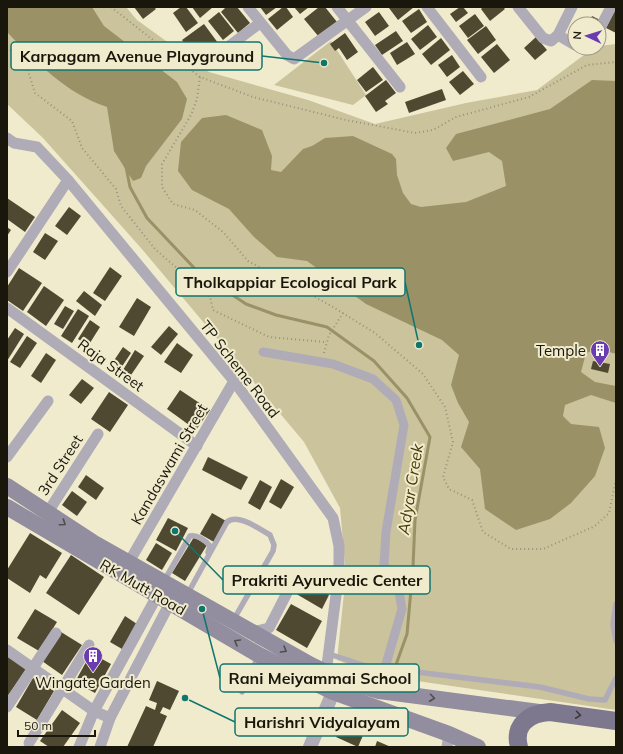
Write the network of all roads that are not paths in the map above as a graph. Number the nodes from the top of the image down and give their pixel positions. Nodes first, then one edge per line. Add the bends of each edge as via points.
1 (248, 7) edge
2 (337, 7) edge
3 (366, 7) edge
4 (427, 7) edge
5 (518, 7) edge
6 (572, 7) edge
7 (611, 7) edge
8 (606, 16) edge
9 (349, 21) junction
10 (260, 23) junction
11 (558, 35) junction
12 (567, 40) edge
13 (212, 59) dead end
14 (481, 77) dead end
15 (400, 87) dead end
16 (7, 138) edge
17 (68, 180) junction
18 (7, 272) edge
19 (7, 308) edge
20 (263, 352) dead end
21 (234, 381) junction
22 (48, 401) dead end
23 (98, 434) dead end
24 (198, 446) junction
25 (7, 457) edge
26 (7, 486) edge
27 (7, 507) edge
28 (48, 512) junction
29 (129, 562) junction
30 (292, 583) dead end
31 (173, 593) junction
32 (616, 604) edge
33 (233, 621) junction
34 (252, 632) junction
35 (56, 633) dead end
36 (616, 641) edge
37 (89, 644) dead end
38 (7, 650) edge
39 (259, 654) junction
40 (329, 654) junction
41 (388, 665) joint
42 (369, 667) dead end
43 (33, 668) junction
44 (616, 678) edge
45 (333, 682) junction
46 (63, 689) junction
47 (242, 692) dead end
48 (7, 707) edge
49 (94, 711) junction
50 (539, 712) junction
51 (110, 718) junction
52 (616, 721) edge
53 (448, 740) edge
54 (29, 743) dead end
55 (79, 747) edge
56 (100, 747) edge
57 (310, 747) edge
58 (478, 747) edge
59 (519, 747) edge

1 - 10 street
2 - 9 street
3 - 9 street
4 - 14 street
5 - 11 street via 543,38 551,41
6 - 11 street
7 - 8 street
9 - 10 street via 294,59 290,58
9 - 15 street
10 - 13 street
11 - 12 street
16 - 17 street, TP Scheme Road via 14,143 37,147
17 - 18 street
17 - 21 street, TP Scheme Road
19 - 24 street, Raja Street
20 - 41 street via 333,364 373,379 396,400 404,425 386,532 384,565 398,586 402,609
21 - 24 street, Kandaswami Street
21 - 40 street, TP Scheme Road via 332,518 339,546 339,572
22 - 25 street
23 - 28 street, 3rd Street
24 - 29 street, Kandaswami Street
26 - 28 main road, RK Mutt Road
27 - 31 main road, RK Mutt Road
28 -> 29 main road, RK Mutt Road via 94,543
29 - 31 main road, RK Mutt Road
30 - 34 street via 269,628
31 - 31 lane via 190,536 194,535 209,545 209,549
31 - 33 main road, RK Mutt Road
31 - 33 lane via 227,522 238,518 270,534 274,545
39 -> 31 main road, RK Mutt Road
31 - 49 street
31 - 51 street
32 - 36 lane via 613,625
33 - 34 main road, RK Mutt Road
34 -> 45 main road, RK Mutt Road
35 - 43 street
37 - 46 street
38 - 43 street
39 - 45 main road, RK Mutt Road
39 - 47 lane
40 - 42 lane
40 - 45 street, TP Scheme Road
41 - 44 lane via 540,687 589,699 606,700
43 - 46 street
43 - 48 street
45 -> 50 main road via 379,691
45 - 53 main road, RK Mutt Road
45 - 57 street
46 - 49 street
46 - 54 street
49 - 51 street
49 - 55 street
50 -> 52 main road
50 - 59 main road via 523,721 518,734
51 - 56 street
53 - 58 main road, RK Mutt Road

